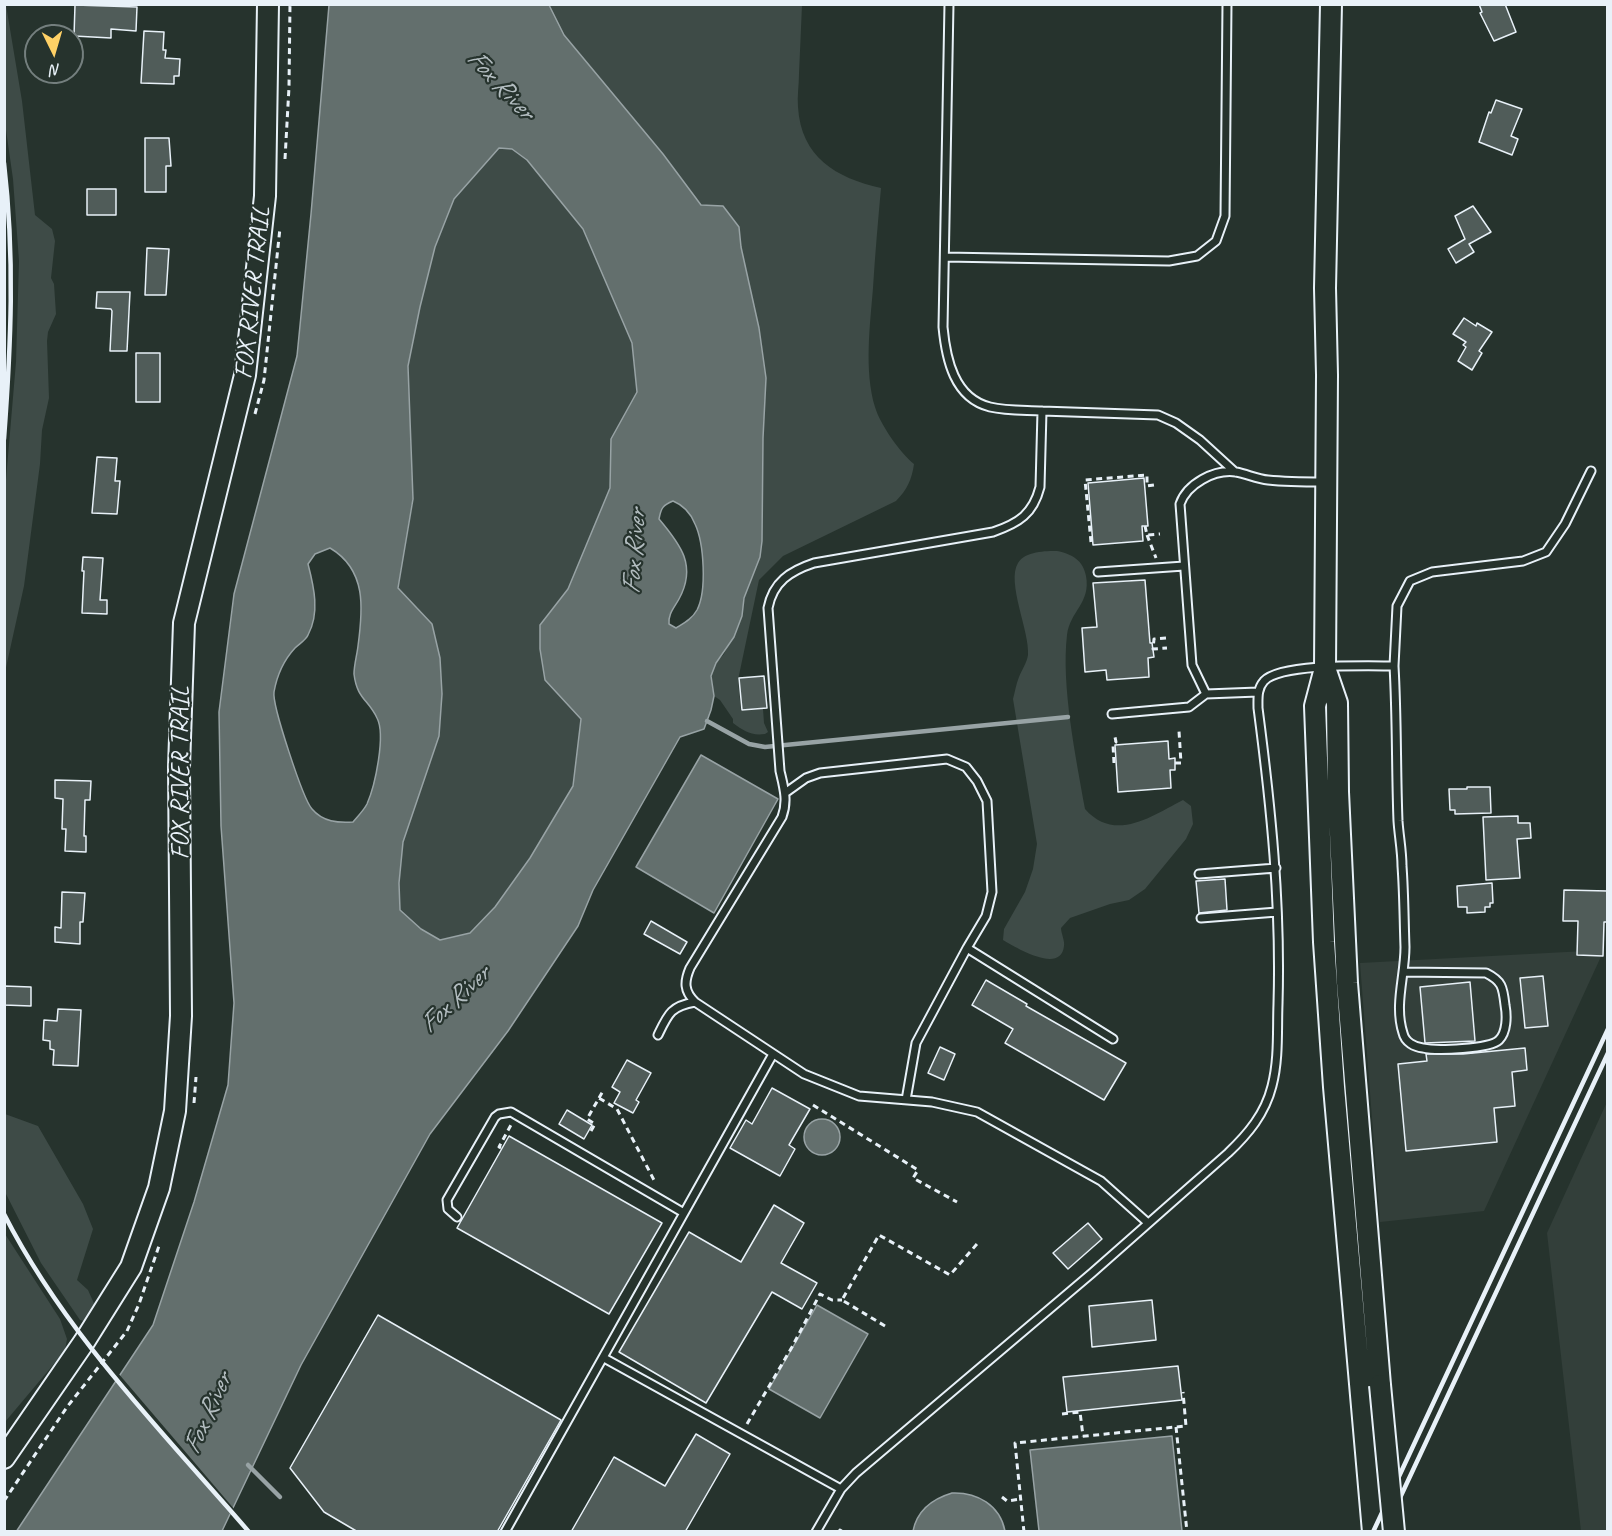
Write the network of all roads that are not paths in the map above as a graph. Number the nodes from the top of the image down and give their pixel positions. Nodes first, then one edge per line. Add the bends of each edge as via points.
1 (268, 4) edge
2 (949, 4) edge
3 (1227, 4) edge
4 (1331, 4) edge
5 (945, 257) junction
6 (1042, 411) junction
7 (1591, 471) dead end
8 (1235, 472) junction
9 (1326, 482) junction
10 (1184, 566) junction
11 (1098, 572) dead end
12 (1394, 666) junction
13 (1325, 668) junction
14 (1258, 692) junction
15 (1206, 694) junction
16 (1112, 714) dead end
17 (785, 793) junction
18 (1276, 868) junction
19 (1199, 874) dead end
20 (1277, 912) junction
21 (1201, 918) dead end
22 (967, 948) junction
23 (1404, 972) junction
24 (695, 1002) junction
25 (658, 1035) dead end
26 (1113, 1039) dead end
27 (773, 1054) junction
28 (906, 1100) junction
29 (684, 1213) junction
30 (457, 1217) dead end
31 (1148, 1224) junction
32 (604, 1358) junction
33 (4, 1458) edge
34 (841, 1489) junction
35 (505, 1532) edge
36 (816, 1532) edge
37 (1373, 1532) edge
38 (1394, 1532) edge

1 - 33 main road via 265,196 245,375 184,623 179,768 181,1016 176,1111 159,1188 130,1267
2 - 5 lane
3 - 5 lane via 1225,216 1216,241 1197,256 1169,261
4 - 9 main road via 1325,288
5 - 6 lane via 943,327 947,360 955,378 969,395 990,407
6 - 8 lane via 1158,415 1200,440
6 - 17 lane via 1038,497 1012,526 814,563 785,575 776,586 768,608
7 - 12 lane via 1565,524 1546,552 1523,561 1432,572 1410,581 1397,606
8 - 9 lane via 1289,482
8 - 10 lane via 1216,474 1184,494 1180,504
9 - 13 main road
10 - 11 lane
10 - 15 lane via 1192,665
12 - 13 lane
12 - 23 lane
13 - 14 lane via 1283,671 1270,676
13 - 37 main road via 1315,706 1323,931
13 - 38 main road, bridge via 1337,703 1346,960
14 - 15 lane
14 - 18 lane
15 - 16 lane via 1190,707
17 - 22 lane via 819,773 947,759 966,767 987,801 992,892 986,916
17 - 24 lane via 782,817 690,968 686,990
18 - 19 lane
18 - 20 lane
20 - 21 lane
20 - 31 lane via 1276,1065 1267,1102 1248,1134
22 - 26 lane
22 - 28 lane via 924,1023 916,1043
23 - 23 lane via 1400,1013 1408,1043 1438,1049 1490,1045 1499,1040 1506,1014 1504,990 1498,979 1486,973
24 - 25 lane via 677,1006 669,1013
24 - 27 lane
27 - 28 lane via 804,1074 859,1096
27 - 29 lane
28 - 31 lane via 977,1112 1101,1181
29 - 30 lane via 511,1112 495,1117 447,1200 448,1209
29 - 32 lane
31 - 34 lane
32 - 34 lane
32 - 35 lane
34 - 36 lane

